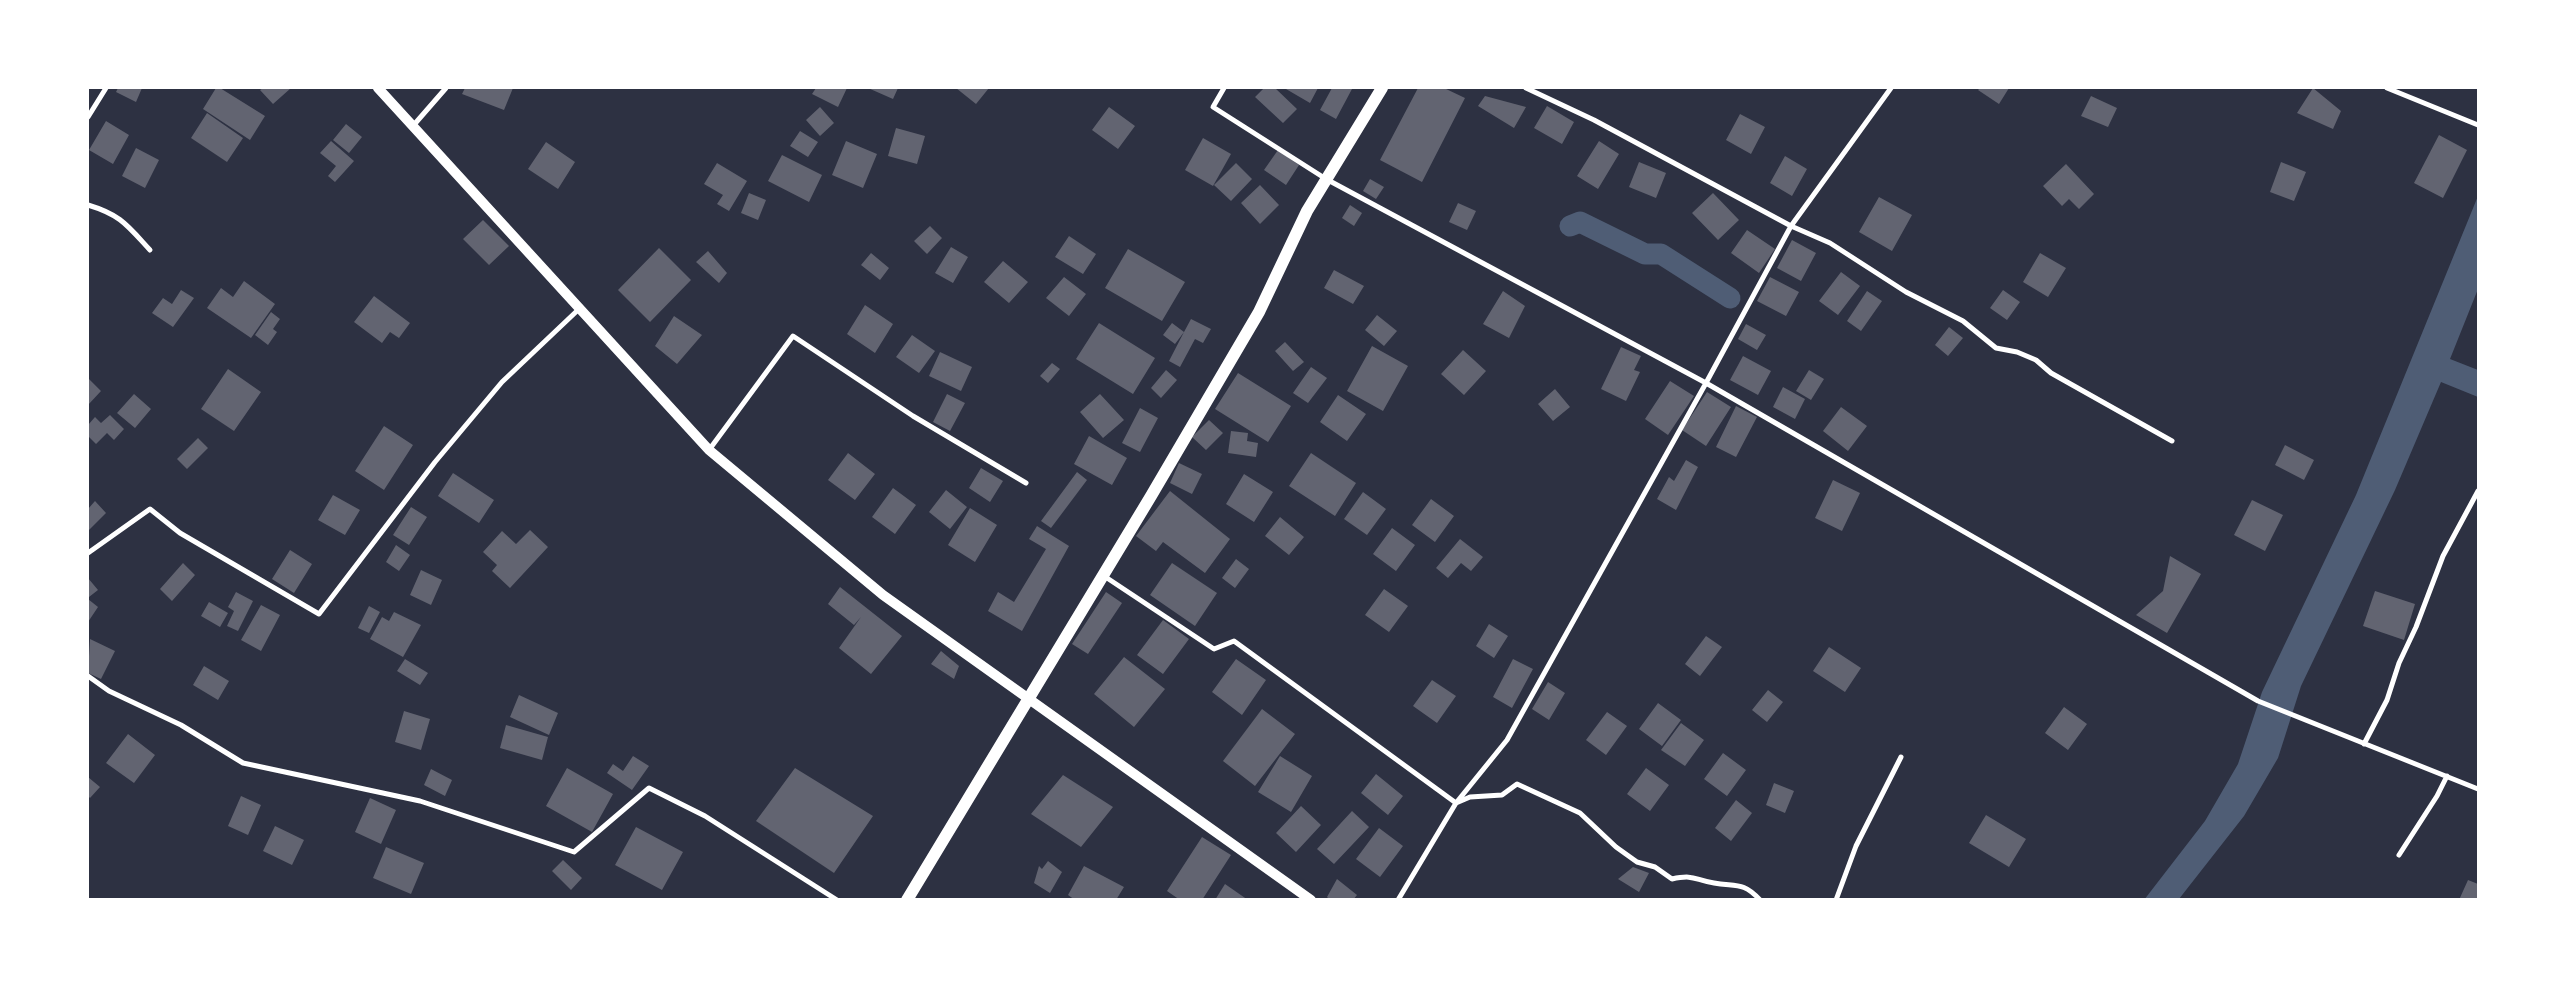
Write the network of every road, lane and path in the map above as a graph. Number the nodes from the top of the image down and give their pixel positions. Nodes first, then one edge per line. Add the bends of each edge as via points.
1 (106, 88) edge
2 (378, 88) edge
3 (446, 88) edge
4 (1224, 88) edge
5 (1382, 88) edge
6 (1526, 88) edge
7 (1891, 88) edge
8 (2387, 88) edge
9 (88, 117) edge
10 (2478, 125) edge
11 (412, 127) junction
12 (1326, 179) junction
13 (88, 205) edge
14 (1791, 226) junction
15 (150, 250) dead end
16 (579, 309) junction
17 (1706, 384) junction
18 (2172, 441) dead end
19 (709, 450) junction
20 (1026, 483) dead end
21 (2478, 491) edge
22 (88, 553) edge
23 (1104, 576) junction
24 (88, 676) edge
25 (1030, 699) junction
26 (2364, 744) junction
27 (1901, 757) dead end
28 (2447, 776) junction
29 (2478, 789) edge
30 (1456, 803) junction
31 (2399, 855) dead end
32 (837, 900) edge
33 (907, 900) edge
34 (1311, 900) edge
35 (1398, 900) edge
36 (1760, 900) edge
37 (1836, 900) edge

1 - 9 street
2 - 11 main road
3 - 11 street
4 - 12 street via 1213,107
5 - 12 main road
6 - 14 street via 1594,120
7 - 14 street
8 - 10 street
11 - 16 main road
12 - 17 street
12 - 23 main road via 1306,211 1259,312
13 - 15 street via 108,211 121,220
14 - 17 street
14 - 18 street via 1830,243 1906,292 1963,321 1996,348 2036,360 2051,373
16 - 19 main road
16 - 22 street via 502,382 435,462 319,614 180,533 150,509
17 - 26 street via 2258,701
17 - 30 street via 1507,740
19 - 20 street via 793,336 913,416
19 - 25 main road via 883,595
21 - 26 street via 2443,556 2387,700
23 - 25 main road
23 - 30 street via 1214,649 1234,641
24 - 32 street via 109,691 181,726 243,763 420,801 574,852 649,788 705,816
25 - 33 main road
25 - 34 main road
26 - 28 street
27 - 37 street via 1856,846
28 - 29 street
28 - 31 street
30 - 35 street
30 - 36 street via 1470,797 1502,795 1516,784 1580,813 1616,847 1637,862 1655,867 1672,879 1689,875 1714,883 1731,883 1747,888

